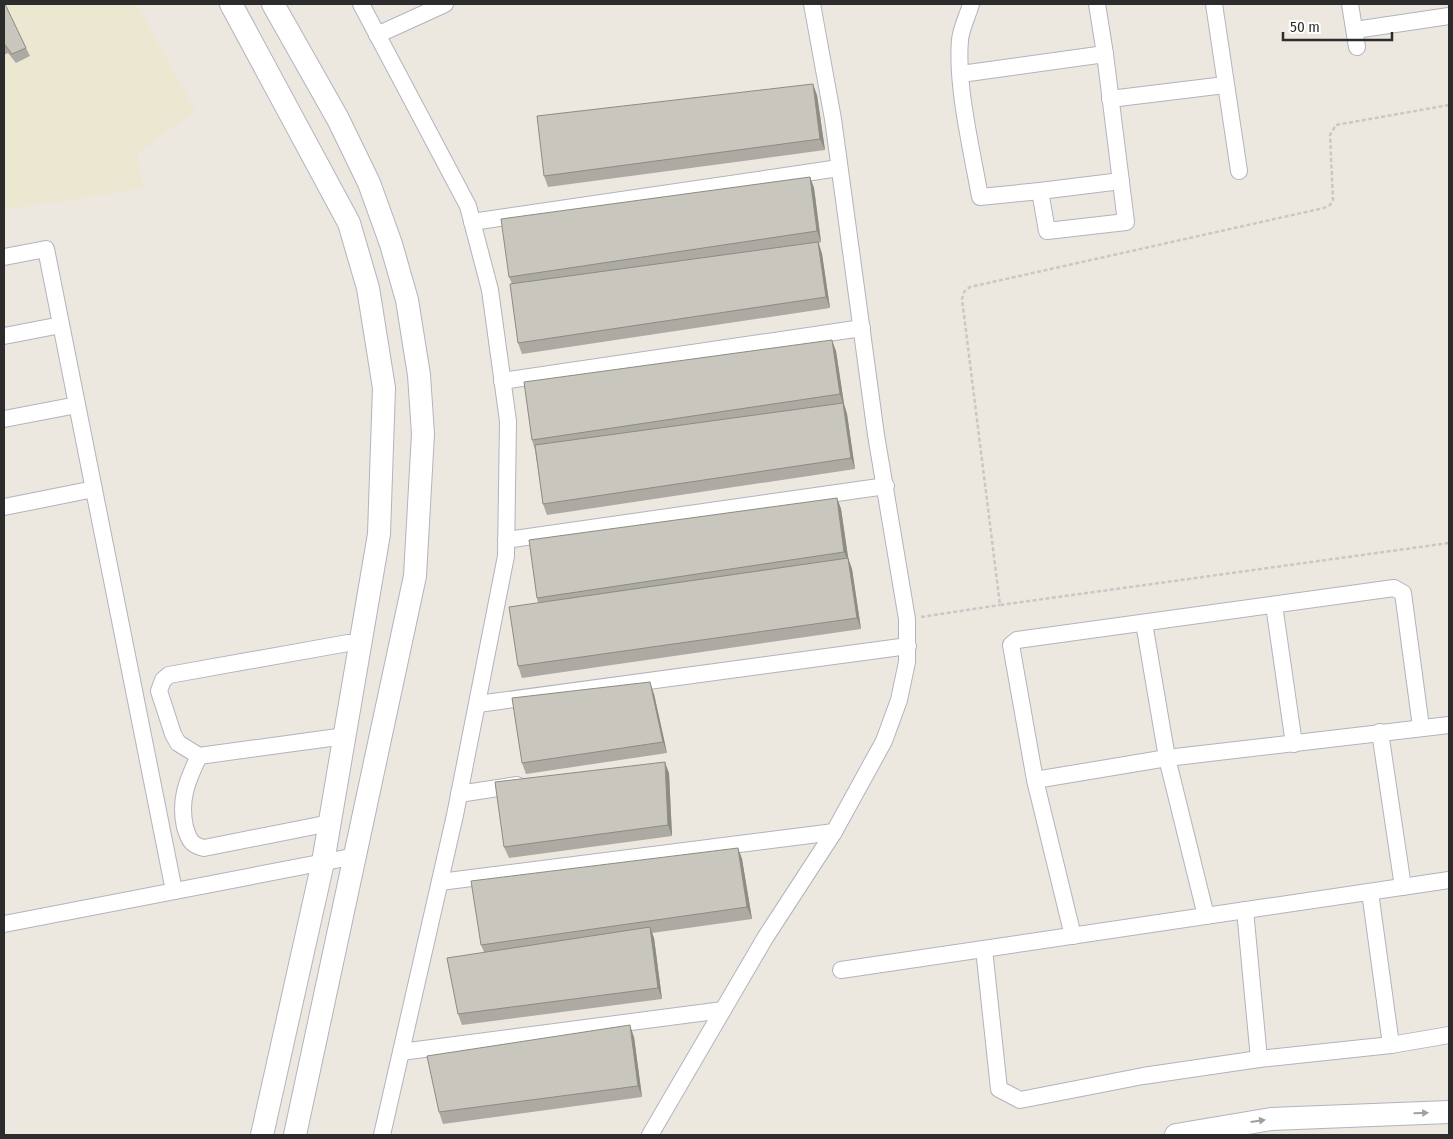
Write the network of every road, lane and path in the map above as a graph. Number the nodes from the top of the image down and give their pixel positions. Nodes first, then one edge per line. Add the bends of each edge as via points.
1 (231, 4) edge
2 (273, 4) edge
3 (361, 4) edge
4 (445, 4) edge
5 (972, 4) edge
6 (1097, 4) edge
7 (1214, 4) edge
8 (1350, 4) edge
9 (816, 6) edge
10 (1449, 16) edge
11 (1355, 30) junction
12 (377, 35) junction
13 (1358, 47) dead end
14 (1105, 54) junction
15 (961, 74) junction
16 (1225, 85) junction
17 (1110, 99) junction
18 (1449, 105) edge
19 (839, 168) junction
20 (1239, 171) dead end
21 (1121, 181) junction
22 (1040, 191) junction
23 (472, 222) junction
24 (4, 257) edge
25 (61, 325) junction
26 (862, 328) junction
27 (4, 336) edge
28 (502, 381) junction
29 (77, 405) junction
30 (4, 419) edge
31 (886, 486) junction
32 (94, 489) junction
33 (4, 507) edge
34 (506, 540) junction
35 (1449, 543) edge
36 (1000, 605) junction
37 (1274, 606) junction
38 (907, 619) junction
39 (1144, 623) junction
40 (360, 645) junction
41 (908, 646) junction
42 (478, 704) junction
43 (1449, 725) edge
44 (1421, 727) junction
45 (1380, 732) junction
46 (345, 736) junction
47 (1294, 744) junction
48 (199, 756) junction
49 (1167, 758) junction
50 (1035, 780) junction
51 (536, 782) edge
52 (460, 794) junction
53 (330, 823) junction
54 (834, 832) junction
55 (356, 856) junction
56 (323, 862) junction
57 (1449, 880) edge
58 (440, 882) junction
59 (1402, 887) junction
60 (174, 891) junction
61 (1370, 892) junction
62 (1245, 910) junction
63 (1206, 916) junction
64 (4, 924) edge
65 (1073, 936) junction
66 (984, 949) junction
67 (841, 970) dead end
68 (722, 1010) junction
69 (1449, 1035) edge
70 (1391, 1045) junction
71 (401, 1052) junction
72 (1259, 1059) junction
73 (1449, 1112) edge
74 (1220, 1131) edge
75 (262, 1135) edge
76 (295, 1135) edge
77 (382, 1135) edge
78 (650, 1135) edge
79 (1176, 1135) edge

1 - 40 street via 349,223 368,288 384,388 379,534
2 - 55 street via 338,119 369,183 407,300 419,375 423,434 415,576
3 - 12 street
4 - 12 street
5 - 15 street via 960,40
6 - 14 street
7 - 16 street
8 - 11 street
9 - 19 street
10 - 11 street
11 - 13 street
12 - 23 street via 468,206
14 - 15 street
14 - 17 street
15 - 22 street via 980,197
16 - 17 street
16 - 20 street
17 - 21 street
18 - 36 path via 1336,125 1330,135 1333,200 1324,208 970,287 964,292 962,299
19 - 23 street
19 - 26 street
21 - 22 street
21 - 22 street via 1126,222 1047,231
23 - 28 street via 490,290
24 - 25 street via 46,249
25 - 27 street
25 - 29 street
26 - 28 street
26 - 31 street
28 - 34 street via 508,421
29 - 30 street
29 - 32 street
31 - 34 street
31 - 38 street
32 - 33 street
32 - 60 street
34 - 42 street via 506,556
35 - 36 path
36 - 38 path
37 - 39 street
37 - 44 street via 1394,588 1403,594
37 - 47 street
38 - 41 street
39 - 49 street
39 - 50 street via 1017,640 1011,645
40 - 46 street
40 - 48 street via 348,643 169,675 159,691 173,734 178,742
41 - 42 street
41 - 54 street via 899,700 884,741
42 - 52 street
43 - 44 street
44 - 45 street
45 - 47 street
45 - 59 street
46 - 48 street
46 - 53 street
47 - 49 street
48 - 53 street via 183,792 182,812 189,841 195,846 204,848
49 - 50 street
49 - 63 street
50 - 65 street
51 - 52 street
52 - 58 street
53 - 56 street
54 - 58 street
54 - 68 street
55 - 56 street
55 - 76 street
56 - 60 street
56 - 75 street
57 - 59 street
58 - 71 street
59 - 61 street
60 - 64 street
61 - 62 street
61 - 70 street
62 - 63 street
62 - 72 street
63 - 65 street
65 - 66 street
66 - 67 street
66 - 72 street via 999,1089 1020,1100 1143,1076
68 - 71 street
68 - 78 street
69 - 70 street
70 - 72 street
71 - 77 street
74 -> 73 street via 1271,1119
74 - 79 street

